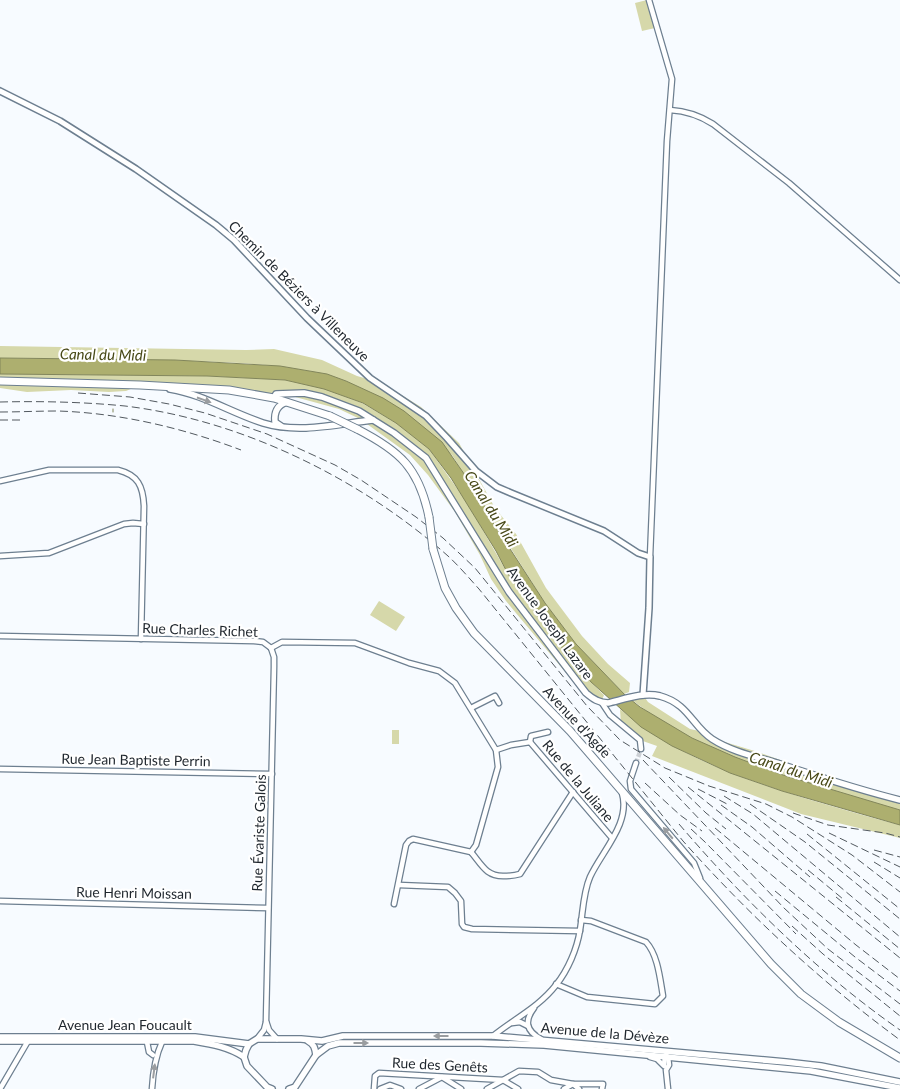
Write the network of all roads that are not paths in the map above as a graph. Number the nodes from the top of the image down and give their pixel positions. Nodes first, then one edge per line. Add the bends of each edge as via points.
1 (649, 0) edge
2 (0, 91) edge
3 (670, 110) junction
4 (900, 280) edge
5 (0, 381) edge
6 (140, 385) junction
7 (274, 398) junction
8 (288, 402) junction
9 (373, 420) junction
10 (283, 428) junction
11 (0, 481) edge
12 (144, 524) junction
13 (0, 556) edge
14 (650, 557) junction
15 (0, 636) edge
16 (141, 639) junction
17 (271, 648) junction
18 (640, 695) junction
19 (498, 703) dead end
20 (605, 703) junction
21 (471, 708) junction
22 (548, 732) dead end
23 (530, 742) junction
24 (640, 749) dead end
25 (496, 750) junction
26 (636, 763) tunnel mouth
27 (0, 769) edge
28 (272, 774) junction
29 (620, 787) junction
30 (573, 792) junction
31 (900, 800) edge
32 (612, 838) junction
33 (471, 852) junction
34 (700, 881) junction
35 (399, 885) junction
36 (0, 902) edge
37 (394, 904) dead end
38 (268, 908) junction
39 (581, 920) junction
40 (580, 932) junction
41 (556, 984) junction
42 (538, 1003) junction
43 (266, 1021) junction
44 (512, 1023) junction
45 (528, 1026) junction
46 (493, 1036) junction
47 (0, 1037) edge
48 (531, 1037) junction
49 (257, 1039) junction
50 (277, 1039) junction
51 (306, 1040) junction
52 (0, 1041) edge
53 (28, 1041) junction
54 (147, 1042) junction
55 (162, 1042) junction
56 (481, 1043) junction
57 (249, 1044) junction
58 (627, 1048) junction
59 (153, 1054) dead end
60 (316, 1055) junction
61 (705, 1055) junction
62 (645, 1056) junction
63 (244, 1057) junction
64 (666, 1057) junction
65 (900, 1058) edge
66 (698, 1060) junction
67 (666, 1067) junction
68 (442, 1077) junction
69 (503, 1080) junction
70 (900, 1082) edge
71 (573, 1084) junction
72 (269, 1088) edge
73 (292, 1088) edge
74 (900, 1088) edge
75 (0, 1089) edge
76 (152, 1089) edge
77 (374, 1089) edge
78 (380, 1089) edge
79 (401, 1089) edge
80 (419, 1089) edge
81 (460, 1089) edge
82 (487, 1089) edge
83 (518, 1089) edge
84 (564, 1089) edge
85 (579, 1089) edge
86 (602, 1089) edge
87 (668, 1089) edge

1 - 3 street via 672,79
2 - 14 street, Chemin de Béziers à Villeneuve via 68,126 216,225 370,378 426,416 497,488 604,531
3 - 4 street via 700,116 713,124 789,183
3 - 14 street
5 - 6 main road, Avenue d'Agde
6 - 7 main road, Avenue d'Agde via 229,390
6 -> 10 main road via 176,390
7 - 8 main road, Avenue d'Agde
7 - 9 main road, Avenue Joseph Lazare via 276,394 304,393 322,397 360,411
8 - 10 main road via 278,408 275,415 275,422
8 - 29 main road, Avenue d'Agde, bridge via 330,416 378,440 411,467 422,490 433,549 445,588 456,608 474,633
9 - 10 main road
9 - 20 main road, Avenue Joseph Lazare via 426,458 509,592 586,693
11 - 12 street via 49,470 126,472 142,489
12 - 13 street via 124,524 50,553
12 - 16 street
14 - 18 street via 649,608
15 - 16 street, Rue Charles Richet
16 - 17 street, Rue Charles Richet via 264,642
17 - 21 street, Rue Charles Richet via 282,642 355,643 448,676
17 - 28 street, Rue Évariste Galois via 274,657
18 - 20 main road
18 - 31 main road via 658,696 677,704 712,739 734,750
19 - 21 street via 495,696
20 - 24 street via 610,716 640,740
21 - 25 street, Rue Charles Richet
22 - 23 street via 531,736
23 - 25 street, Rue de la Juliane
23 - 30 street, Rue de la Juliane
25 - 33 street via 498,767 476,845
34 -> 26 street via 694,863 631,789
27 - 28 street, Rue Jean Baptiste Perrin
28 - 38 street, Rue Évariste Galois
29 - 32 street via 624,809 622,821
29 - 34 main road, Avenue d'Agde
30 - 32 street, Rue de la Juliane
30 - 33 street via 520,874 495,876 488,873
32 - 39 street via 590,878
33 - 35 street via 413,839 406,845
34 - 65 main road, Avenue d'Agde via 771,964 802,994 839,1022
35 - 37 street
35 - 40 street via 448,887 461,901 464,928
36 - 38 street, Rue Henri Moissan
38 - 43 street, Rue Évariste Galois
39 - 40 street
39 - 41 street via 646,942 654,954 663,996 655,1004 587,997
40 - 41 street via 574,953
41 - 42 street
42 - 44 street
42 - 45 street via 528,1018
43 - 49 street, Rue Évariste Galois
43 - 50 street
44 - 45 street
44 - 46 street
45 - 48 street
46 - 48 main road, Avenue de la Dévèze
46 -> 51 main road, Avenue de la Dévèze via 343,1036 322,1041
47 - 57 main road, Avenue Jean Foucault via 195,1037
48 - 56 street via 526,1043
48 - 58 main road, Avenue de la Dévèze
49 - 50 main road, Avenue de la Dévèze
49 - 57 main road
50 - 51 main road, Avenue de la Dévèze
51 - 60 main road via 312,1043
52 - 53 main road, Avenue Jean Foucault
53 - 54 main road, Avenue Jean Foucault
53 - 75 street
54 - 55 main road, Avenue Jean Foucault
54 - 59 street via 149,1052
55 - 63 main road, Avenue Jean Foucault via 213,1044
76 -> 55 street
60 -> 56 main road, Avenue de la Dévèze via 339,1043
56 - 62 main road, Avenue de la Dévèze via 544,1045
57 - 63 main road
58 - 61 main road, Avenue de la Dévèze
58 - 64 street
60 - 73 main road
61 - 64 street
61 - 70 main road, Avenue de la Dévèze via 812,1065
62 - 64 main road, Avenue de la Dévèze
62 - 67 street via 657,1059
63 - 72 main road via 247,1066
64 - 66 main road, Avenue de la Dévèze
64 - 67 street
66 - 67 street via 676,1061
66 - 74 main road, Avenue de la Dévèze via 811,1070
67 - 87 street
68 - 69 street, Rue des Genêts
68 - 77 street, Rue des Genêts via 379,1073 375,1076
68 - 80 street
68 - 81 street
69 - 71 street, Rue des Genêts via 519,1071 538,1072 551,1080
69 - 82 street
69 - 83 street
71 - 84 street
71 - 85 street
71 - 86 street via 603,1084
78 - 79 street via 390,1085

